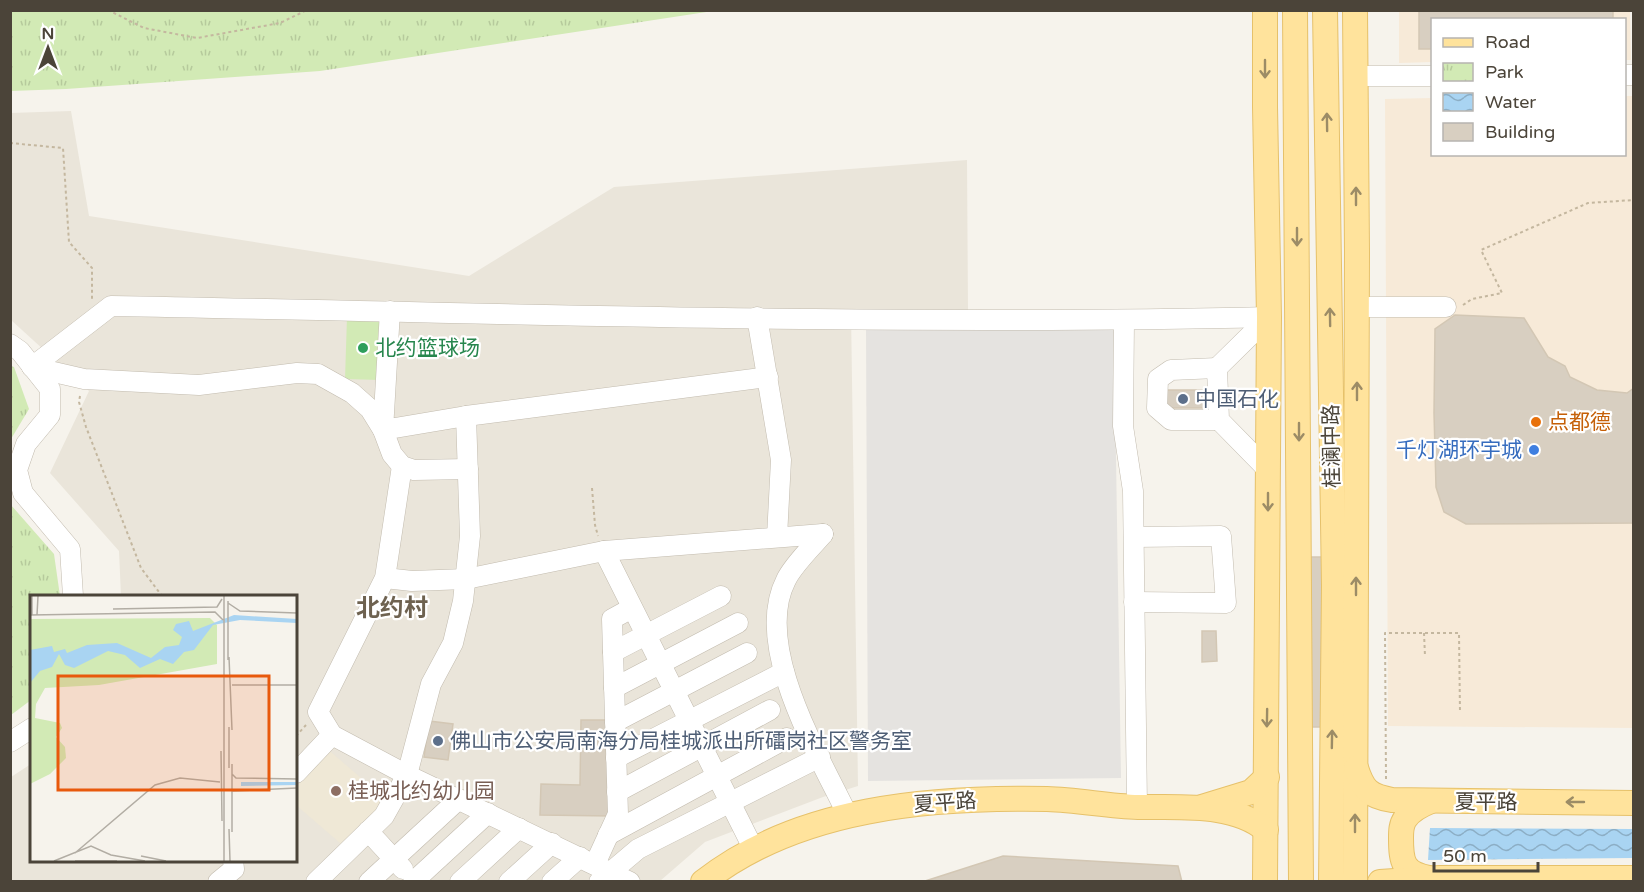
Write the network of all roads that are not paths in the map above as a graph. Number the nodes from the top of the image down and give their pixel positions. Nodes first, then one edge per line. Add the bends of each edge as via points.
1 (1265, 10) edge
2 (1295, 10) edge
3 (1325, 10) edge
4 (1355, 10) edge
5 (1356, 76) junction
6 (1431, 76) edge
7 (1357, 307) junction
8 (1446, 307) road end
9 (390, 311) junction
10 (757, 317) junction
11 (1269, 317) junction
12 (1124, 321) junction
13 (10, 344) edge
14 (32, 367) junction
15 (1217, 369) junction
16 (768, 376) junction
17 (466, 416) junction
18 (1219, 420) junction
19 (383, 430) junction
20 (402, 466) junction
21 (468, 469) junction
22 (1268, 470) junction
23 (777, 537) junction
24 (1134, 537) junction
25 (604, 551) junction
26 (385, 578) junction
27 (466, 579) junction
28 (1300, 584) junction
29 (1334, 586) junction
30 (73, 595) edge
31 (721, 596) dead end
32 (1134, 602) junction
33 (632, 608) junction
34 (738, 623) dead end
35 (646, 634) junction
36 (613, 652) junction
37 (747, 653) dead end
38 (661, 663) junction
39 (784, 672) junction
40 (1267, 682) junction
41 (614, 688) junction
42 (674, 691) junction
43 (1355, 695) junction
44 (770, 710) dead end
45 (689, 720) junction
46 (615, 722) junction
47 (30, 729) edge
48 (332, 735) junction
49 (787, 738) dead end
50 (10, 742) edge
51 (703, 747) junction
52 (820, 757) junction
53 (616, 758) junction
54 (1355, 767) junction
55 (297, 772) edge
56 (407, 775) junction
57 (717, 776) junction
58 (1267, 777) junction
59 (617, 792) junction
60 (459, 799) junction
61 (1431, 801) junction
62 (731, 802) junction
63 (1634, 803) edge
64 (1137, 807) junction
65 (1202, 807) junction
66 (488, 813) junction
67 (848, 816) junction
68 (519, 828) junction
69 (1266, 830) junction
70 (368, 831) junction
71 (608, 835) junction
72 (552, 843) junction
73 (754, 850) junction
74 (393, 859) junction
75 (233, 862) edge
76 (596, 868) edge
77 (1431, 878) junction
78 (1634, 878) edge
79 (413, 881) edge
80 (218, 882) edge
81 (316, 882) edge
82 (369, 882) edge
83 (460, 882) edge
84 (509, 882) edge
85 (552, 882) edge
86 (630, 882) edge
87 (703, 882) edge
88 (1265, 882) edge
89 (1301, 882) edge
90 (1331, 882) edge
91 (1355, 882) edge
92 (1380, 882) edge

1 -> 11 main road
2 -> 28 main road, 桂澜中路
29 -> 3 main road, 桂澜中路
4 - 5 main road
5 - 6 street
7 -> 5 main road
7 - 8 street
43 -> 7 main road
9 - 10 street
9 - 14 street via 111,306
9 - 19 street
10 - 12 street
10 - 16 street
11 - 12 street
11 - 15 street
11 - 22 main road
12 - 24 street via 1123,426 1133,491
13 - 14 street
14 - 19 street via 84,379 199,385 318,374 358,398
14 - 30 street via 50,389 50,415 26,444 17,470 23,493 70,549
15 - 18 street
15 - 18 street via 1171,370 1158,379 1157,408 1171,420
16 - 17 street
16 - 23 street via 781,460
17 - 19 street
17 - 21 street
18 - 22 street
19 - 20 street via 392,454
20 - 21 street via 414,470
20 - 26 street
21 - 27 street via 470,536
22 -> 40 main road
23 - 25 street
23 - 39 street via 823,534 786,579 776,605
24 - 32 street
24 - 32 street via 1221,536 1226,603
25 - 27 street
25 - 33 street
26 - 27 street
26 - 48 street via 318,712
27 - 56 street via 453,643 431,684
28 - 40 main road
28 - 89 main road, 桂澜中路
29 - 43 main road
90 -> 29 main road, 桂澜中路
31 - 35 street
32 - 64 street
33 - 35 street
33 - 36 street via 612,619
34 - 38 street
35 - 36 street
35 - 38 street
36 - 41 street
37 - 42 street
38 - 41 street
38 - 42 street
39 - 45 street
39 - 52 street via 788,690
40 -> 58 main road
41 - 46 street
42 - 45 street
42 - 46 street
43 - 54 main road
44 - 51 street
45 - 51 street
45 - 53 street
46 - 53 street
47 - 50 street
48 - 55 street
48 - 56 street
49 - 57 street
51 - 57 street
51 - 59 street
52 - 62 street
52 - 67 street
53 - 59 street
54 - 61 main road, 夏平路 via 1361,783 1379,798
91 -> 54 main road
56 - 60 street
56 - 70 street via 384,816
57 - 62 street
57 - 71 street
58 - 65 main road, 夏平路 via 1251,792
58 - 69 main road
59 - 71 street via 618,814
60 - 66 street
60 - 74 street
63 -> 61 main road, 夏平路
61 - 77 main road via 1421,805 1401,827 1402,859 1410,872
62 - 73 street
62 - 76 street
64 - 65 main road, 夏平路
64 - 67 main road, 夏平路 via 1049,799 985,800 925,803
65 - 69 main road, 夏平路 via 1250,819
66 - 68 street
66 - 79 street
67 - 73 main road, 夏平路
68 - 72 street
68 - 83 street
69 - 88 main road
70 - 74 street
70 - 81 street
71 - 76 street
72 - 76 street
72 - 84 street
73 - 87 main road, 夏平路
74 - 79 street
74 - 82 street
75 - 80 street via 234,870
76 - 85 street
76 - 86 street
77 - 78 main road
77 - 92 main road

